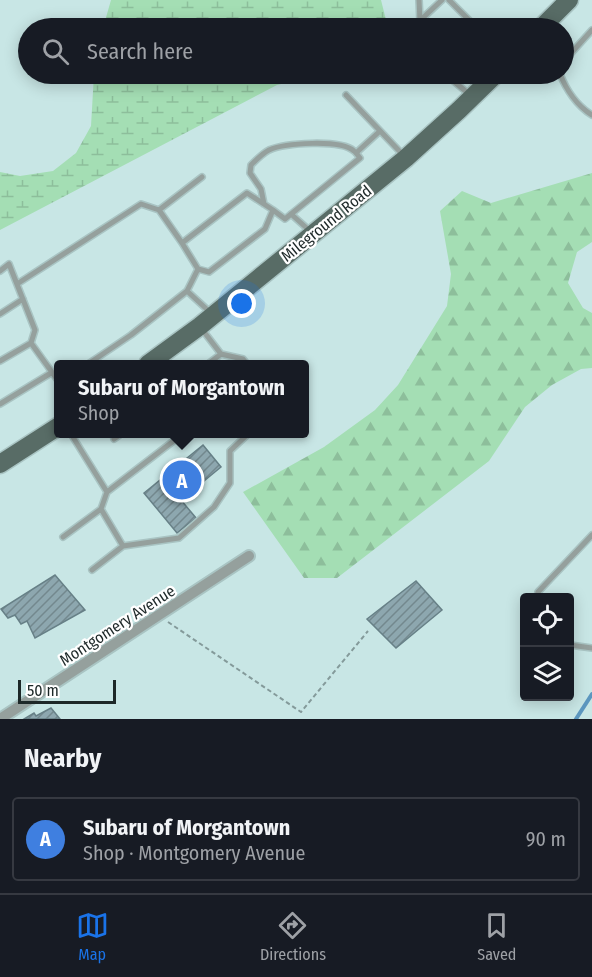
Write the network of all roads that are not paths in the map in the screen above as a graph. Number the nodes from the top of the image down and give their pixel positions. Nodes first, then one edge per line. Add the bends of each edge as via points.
1 (418, 0) edge
2 (442, 0) edge
3 (449, 0) edge
4 (562, 4) edge
5 (420, 18) edge
6 (423, 18) edge
7 (467, 18) edge
8 (550, 18) edge
9 (592, 30) edge
10 (574, 50) edge
11 (457, 84) edge
12 (486, 84) edge
13 (565, 84) edge
14 (346, 95) dead end
15 (472, 97) junction
16 (592, 115) edge
17 (380, 131) junction
18 (356, 153) junction
19 (406, 158) junction
20 (202, 177) dead end
21 (264, 204) junction
22 (159, 210) junction
23 (273, 210) junction
24 (291, 214) junction
25 (313, 234) junction
26 (182, 243) junction
27 (198, 269) junction
28 (0, 271) edge
29 (17, 284) junction
30 (187, 291) junction
31 (23, 299) junction
32 (0, 314) edge
33 (206, 320) junction
34 (31, 343) junction
35 (221, 354) junction
36 (94, 360) edge
37 (153, 360) edge
38 (213, 360) edge
39 (244, 360) edge
40 (0, 361) edge
41 (51, 372) junction
42 (54, 376) edge
43 (0, 404) edge
44 (54, 429) edge
45 (73, 438) edge
46 (177, 438) edge
47 (245, 438) edge
48 (0, 464) edge
49 (106, 492) junction
50 (101, 509) junction
51 (592, 535) edge
52 (63, 537) dead end
53 (123, 546) junction
54 (249, 556) dead end
55 (92, 570) dead end
56 (538, 593) edge
57 (574, 646) edge
58 (592, 648) edge
59 (0, 719) edge

1 - 5 lane
2 - 6 lane
3 - 7 lane
4 - 8 main road
9 - 10 lane
11 - 15 lane
12 - 15 main road, Mileground Road
13 - 16 lane
14 - 17 lane
15 - 19 main road, Mileground Road
17 - 18 lane
17 - 19 lane
18 - 21 lane via 344,146 320,143 287,145 268,151 251,165 250,173 261,189
18 - 24 lane via 360,158
19 - 25 main road, Mileground Road
20 - 22 lane
21 - 23 lane
21 - 26 lane via 247,193
22 - 26 lane
22 - 29 lane via 141,204
23 - 24 lane via 285,219
23 - 27 lane via 265,229 209,272
24 - 25 lane
25 - 33 main road, Mileground Road
26 - 27 lane
27 - 30 lane
28 - 29 lane via 9,264
29 - 31 lane
30 - 33 lane
30 - 36 lane
31 - 32 lane
31 - 34 lane via 35,330
33 - 35 lane
33 - 37 main road, Mileground Road
34 - 40 lane
34 - 41 lane
35 - 38 lane
35 - 39 lane
41 - 42 lane
41 - 43 lane
44 - 48 main road
45 - 49 lane
46 - 49 lane
47 - 53 lane via 230,452 230,483 214,507 179,538
49 - 50 lane
50 - 52 lane
50 - 53 lane
51 - 56 lane
53 - 55 lane
54 - 59 street, Montgomery Avenue
57 - 58 lane

